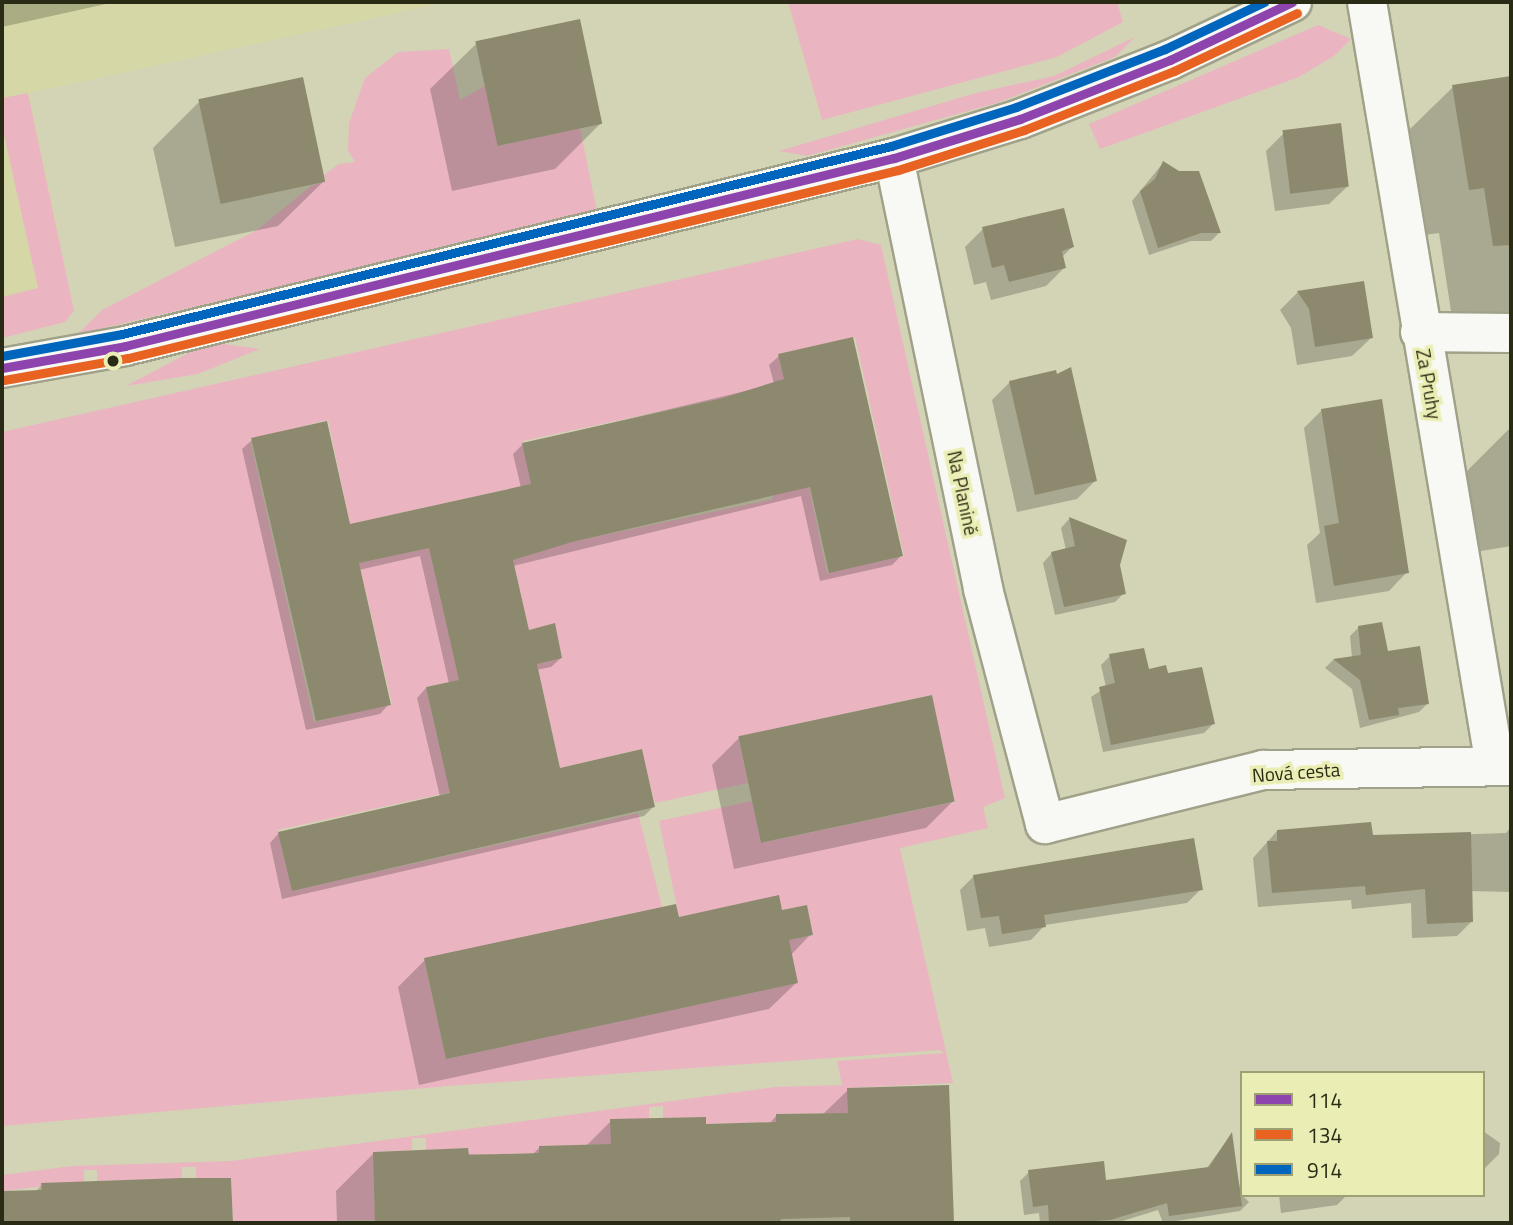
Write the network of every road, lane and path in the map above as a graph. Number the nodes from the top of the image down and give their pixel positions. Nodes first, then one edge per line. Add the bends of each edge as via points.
1 (1292, 2) edge
2 (1367, 2) edge
3 (894, 158) junction
4 (1420, 332) junction
5 (1511, 332) edge
6 (2, 368) edge
7 (1503, 766) edge
8 (1045, 824) joint

1 - 3 street via 1020,119
2 - 4 street, Za Pruhy
3 - 6 street via 125,345
3 - 8 street, Na Planině via 983,589
4 - 5 street
4 - 7 street, Za Pruhy
7 - 8 street, Nová cesta via 1263,770

